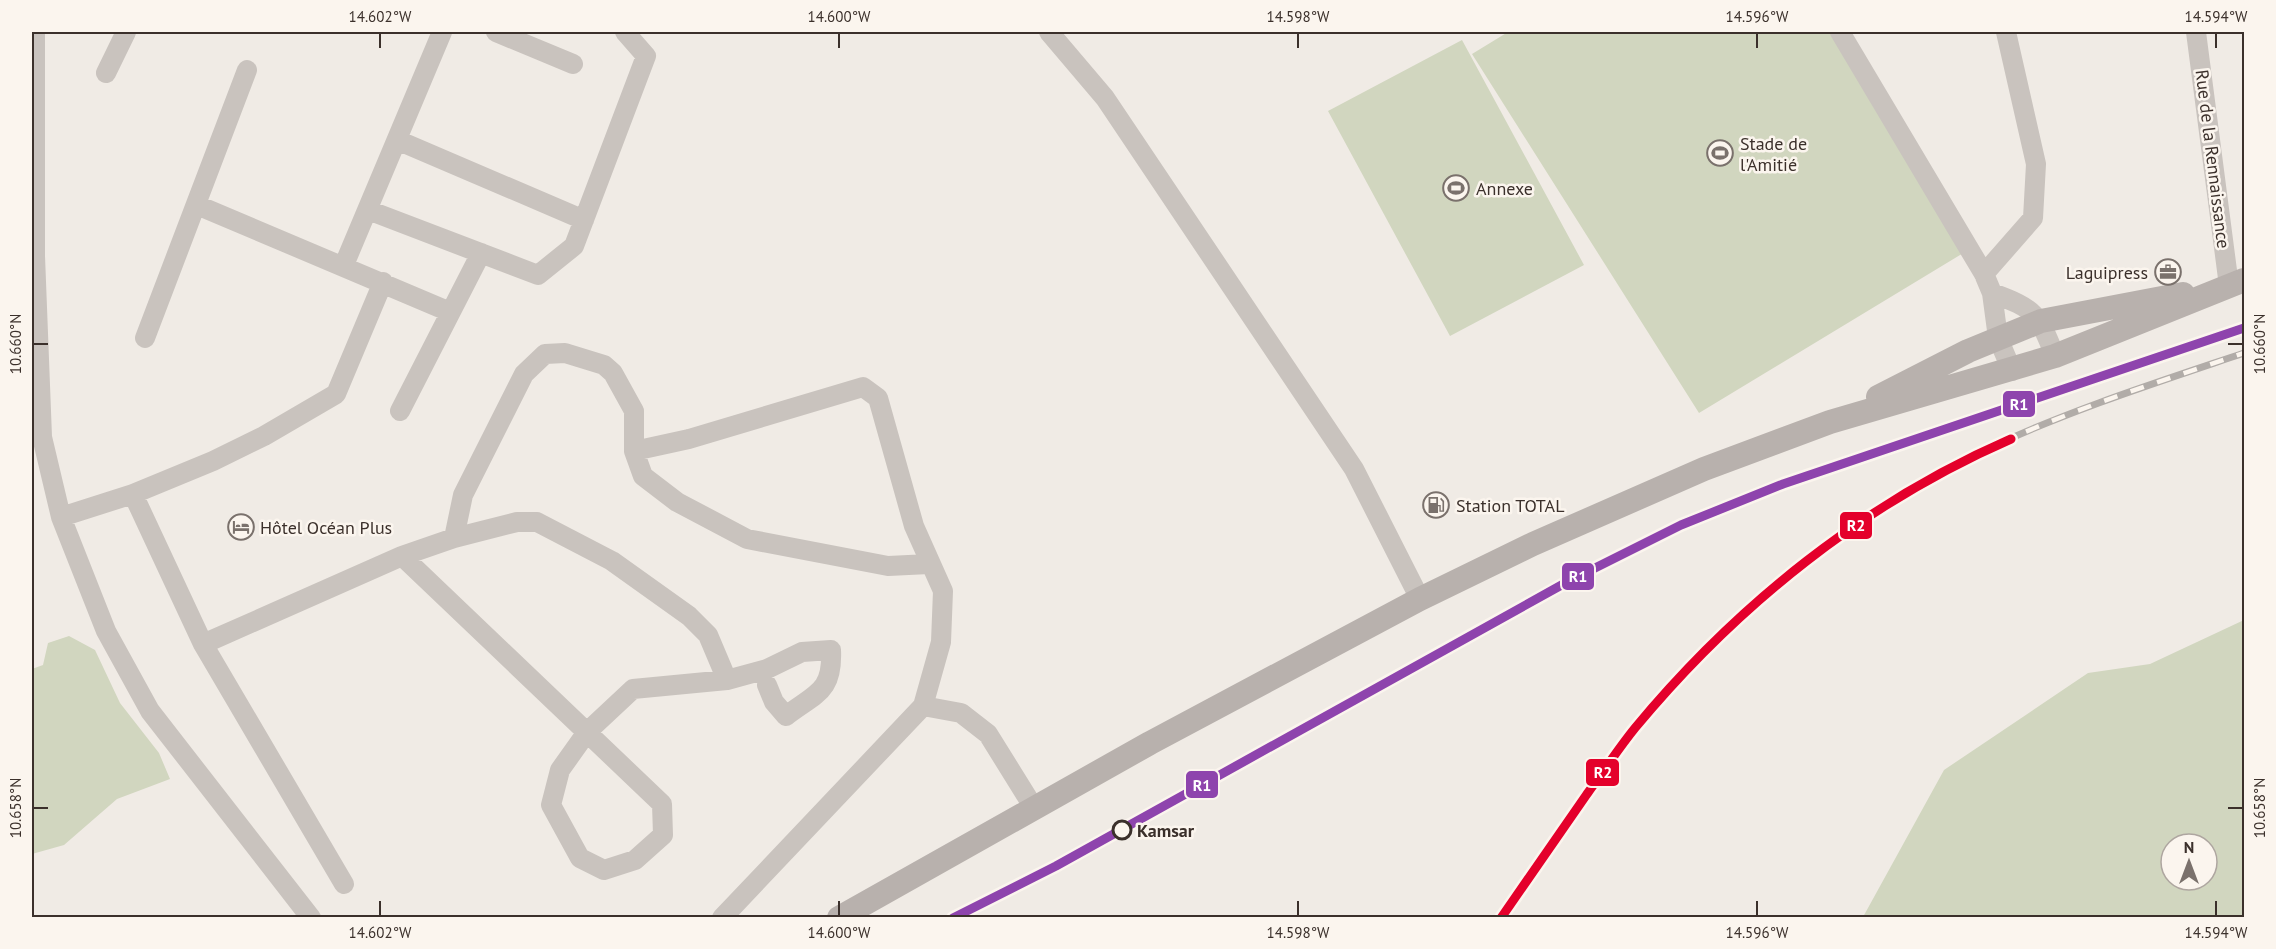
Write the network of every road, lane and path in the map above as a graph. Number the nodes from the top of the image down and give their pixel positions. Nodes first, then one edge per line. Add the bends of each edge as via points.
1 (35, 32) edge
2 (126, 32) edge
3 (442, 32) edge
4 (496, 32) edge
5 (625, 32) edge
6 (1049, 32) edge
7 (1840, 32) edge
8 (2006, 32) edge
9 (2196, 32) edge
10 (33, 64) edge
11 (573, 64) dead end
12 (248, 70) dead end
13 (106, 73) dead end
14 (397, 140) junction
15 (197, 205) junction
16 (368, 210) junction
17 (584, 220) junction
18 (481, 253) junction
19 (33, 256) edge
20 (344, 265) junction
21 (1984, 274) junction
22 (383, 282) junction
23 (2237, 283) edge
24 (1992, 293) junction
25 (450, 312) junction
26 (2041, 321) junction
27 (145, 338) dead end
28 (1998, 338) junction
29 (2055, 356) junction
30 (2012, 371) junction
31 (400, 411) dead end
32 (1830, 422) junction
33 (634, 451) junction
34 (133, 494) junction
35 (61, 517) junction
36 (454, 538) junction
37 (402, 556) junction
38 (929, 564) junction
39 (1420, 599) junction
40 (203, 644) junction
41 (727, 680) junction
42 (767, 685) dead end
43 (923, 706) junction
44 (587, 732) junction
45 (1034, 808) junction
46 (344, 884) dead end
47 (311, 918) edge
48 (722, 918) edge
49 (840, 918) edge

1 - 10 street
2 - 13 street
3 - 14 street
4 - 11 street
5 - 17 street via 646,56
6 - 39 street via 1105,98 1354,469
7 - 21 street
8 - 21 street via 2036,164 2033,218
9 - 23 street, Rue de la Rennaissance
10 - 19 street
12 - 15 street
14 - 16 street
14 - 17 street
15 - 20 street
15 - 27 street
16 - 18 street
16 - 20 street
17 - 18 street via 574,246 538,275
18 - 25 street
19 - 35 street via 42,437
20 - 22 street
21 - 24 street
22 - 25 street
22 - 34 street via 336,394 264,436
23 - 26 main road
23 - 29 main road
24 - 26 street via 2027,309
24 - 28 street
25 - 31 street
26 - 28 main road
26 - 29 street
28 - 30 street
28 - 32 main road
29 - 30 main road
30 - 32 main road
32 - 39 main road via 1598,514
33 - 36 street via 634,411 613,373 604,364 586,357 544,354 524,374 463,495
33 - 38 street via 643,476 659,490 747,539 888,566
33 - 38 street via 689,439 863,387 878,398 914,526
34 - 35 street
34 - 40 street
35 - 47 street via 106,631 150,711
36 - 37 street
36 - 41 street via 517,522 551,527 612,561 689,616 708,635
37 - 40 street
37 - 44 street
38 - 43 street via 943,591 942,632
39 - 45 main road
40 - 46 street
41 - 42 street via 767,669 802,652 831,650 832,673 826,685 786,716
41 - 44 street via 633,689
43 - 45 street via 961,713 988,734
43 - 48 street
44 - 44 street via 560,770 551,806 580,858 604,870 635,860 663,835 662,804
45 - 49 main road

